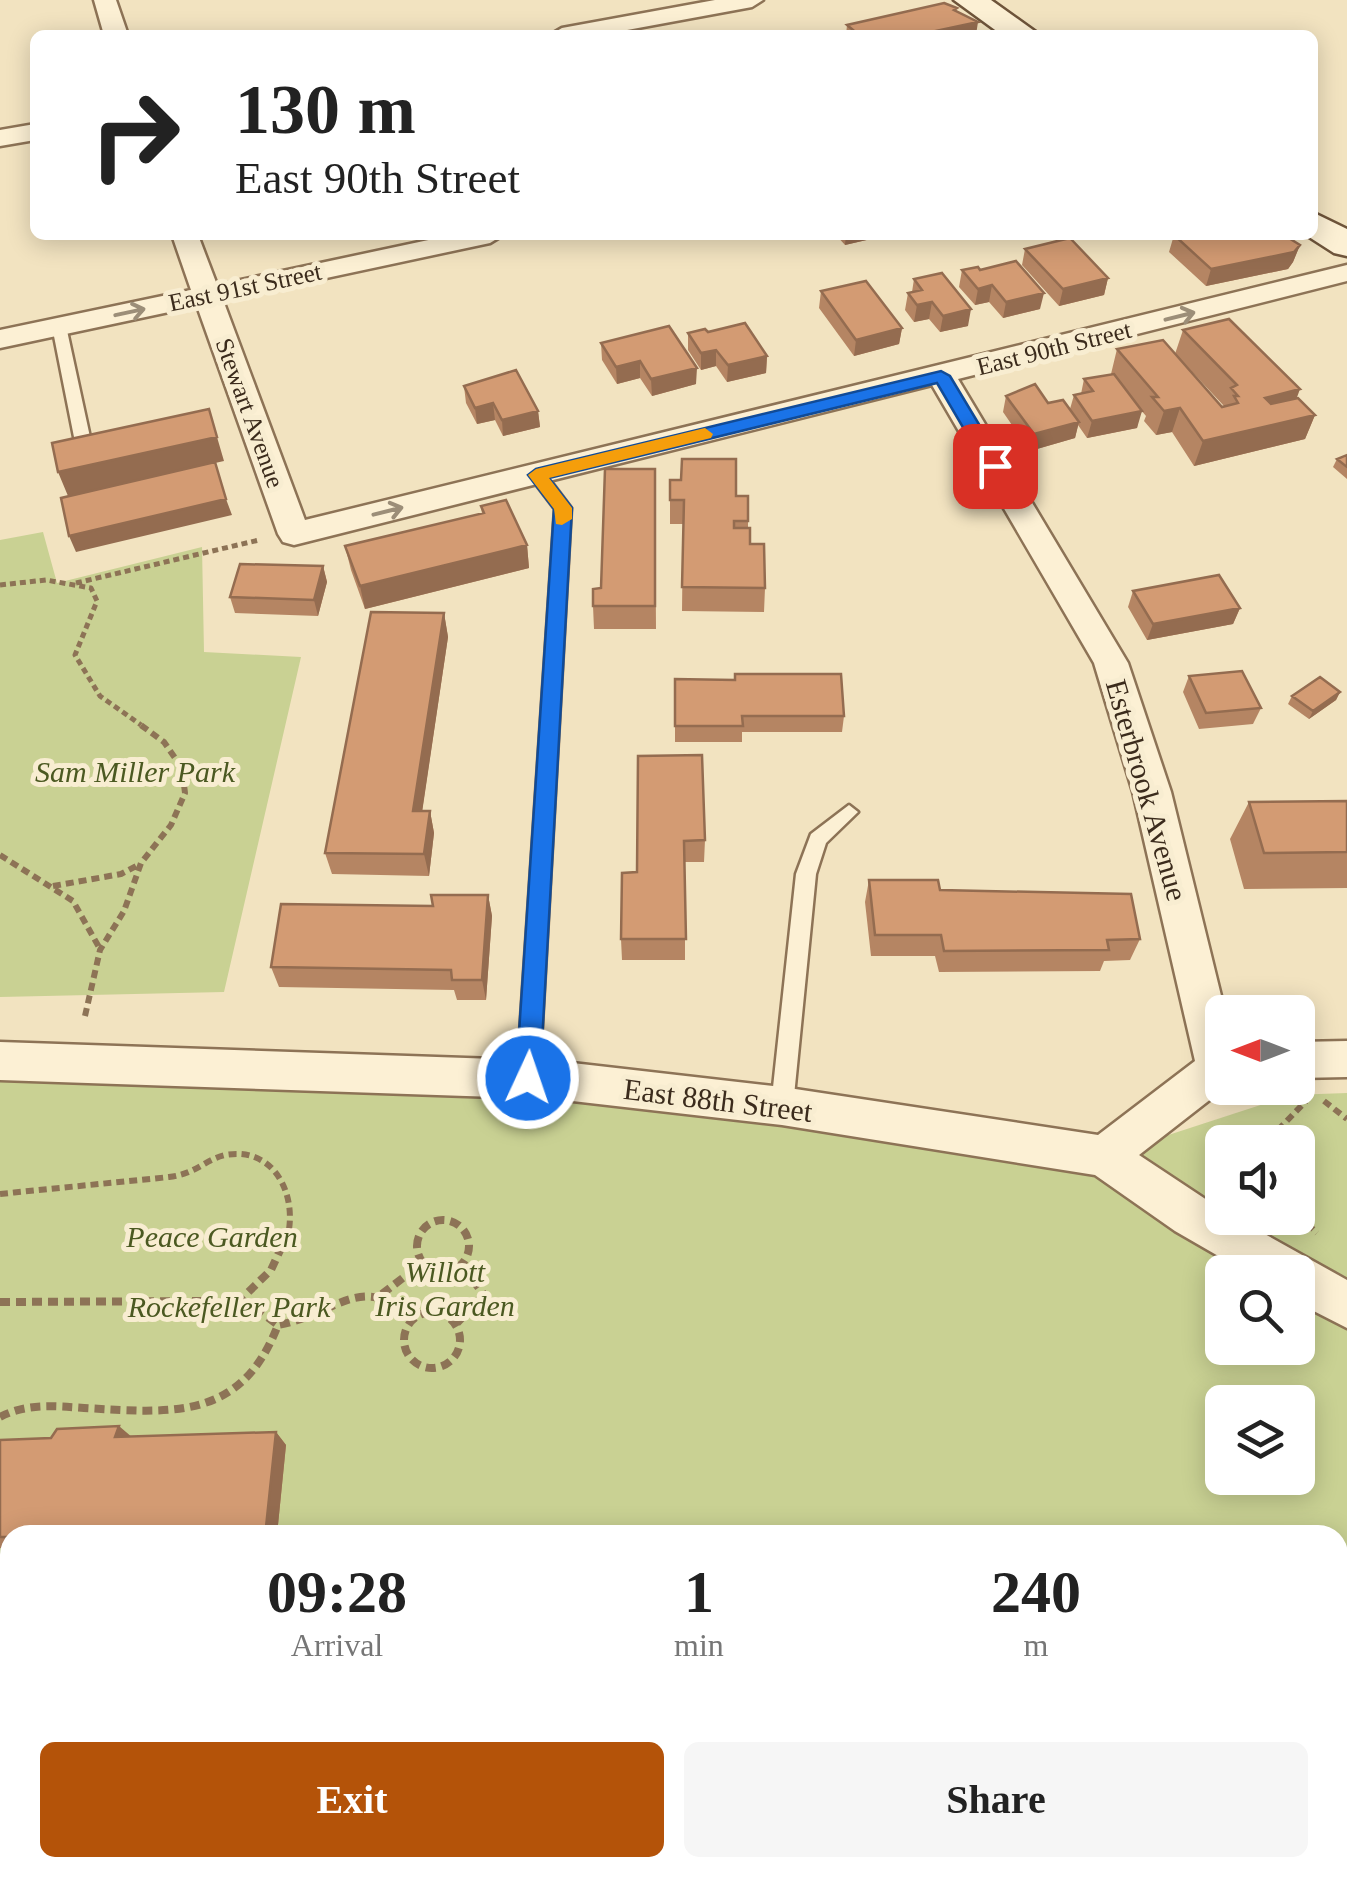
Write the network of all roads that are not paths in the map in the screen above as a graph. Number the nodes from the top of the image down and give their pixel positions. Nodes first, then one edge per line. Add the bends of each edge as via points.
1 (105, 0) edge
2 (752, 0) edge
3 (970, 0) edge
4 (114, 30) edge
5 (589, 30) edge
6 (1016, 30) edge
7 (30, 133) edge
8 (0, 138) edge
9 (1318, 227) edge
10 (187, 240) edge
11 (467, 240) edge
12 (1347, 245) edge
13 (1347, 273) edge
14 (207, 296) junction
15 (59, 326) junction
16 (0, 339) edge
17 (941, 376) junction
18 (82, 437) edge
19 (536, 475) junction
20 (279, 536) joint
21 (849, 812) dead end
22 (1205, 1005) edge
23 (1315, 1060) edge
24 (1347, 1060) edge
25 (0, 1061) edge
26 (1205, 1077) edge
27 (528, 1078) junction
28 (782, 1106) junction
29 (1104, 1156) junction
30 (1259, 1255) edge
31 (1315, 1287) edge
32 (1347, 1304) edge

1 - 4 street
2 - 5 street
3 - 6 main road
7 - 8 street
9 - 12 main road
10 - 14 street, Stewart Avenue
11 - 14 street, East 91st Street
17 -> 13 street, East 90th Street
15 -> 14 street, East 91st Street
14 - 20 street, Stewart Avenue
15 - 16 street, East 91st Street
15 - 18 lane
17 - 19 street, East 90th Street
17 - 22 street, Esterbrook Avenue via 1111,663 1152,792
20 -> 19 street, East 90th Street
19 - 27 lane via 563,508
21 - 28 lane via 818,839 806,874
23 - 24 street
25 - 27 street, East 88th Street
26 - 29 street
27 - 28 street, East 88th Street
28 - 29 street, East 88th Street
29 - 30 street
31 - 32 street

